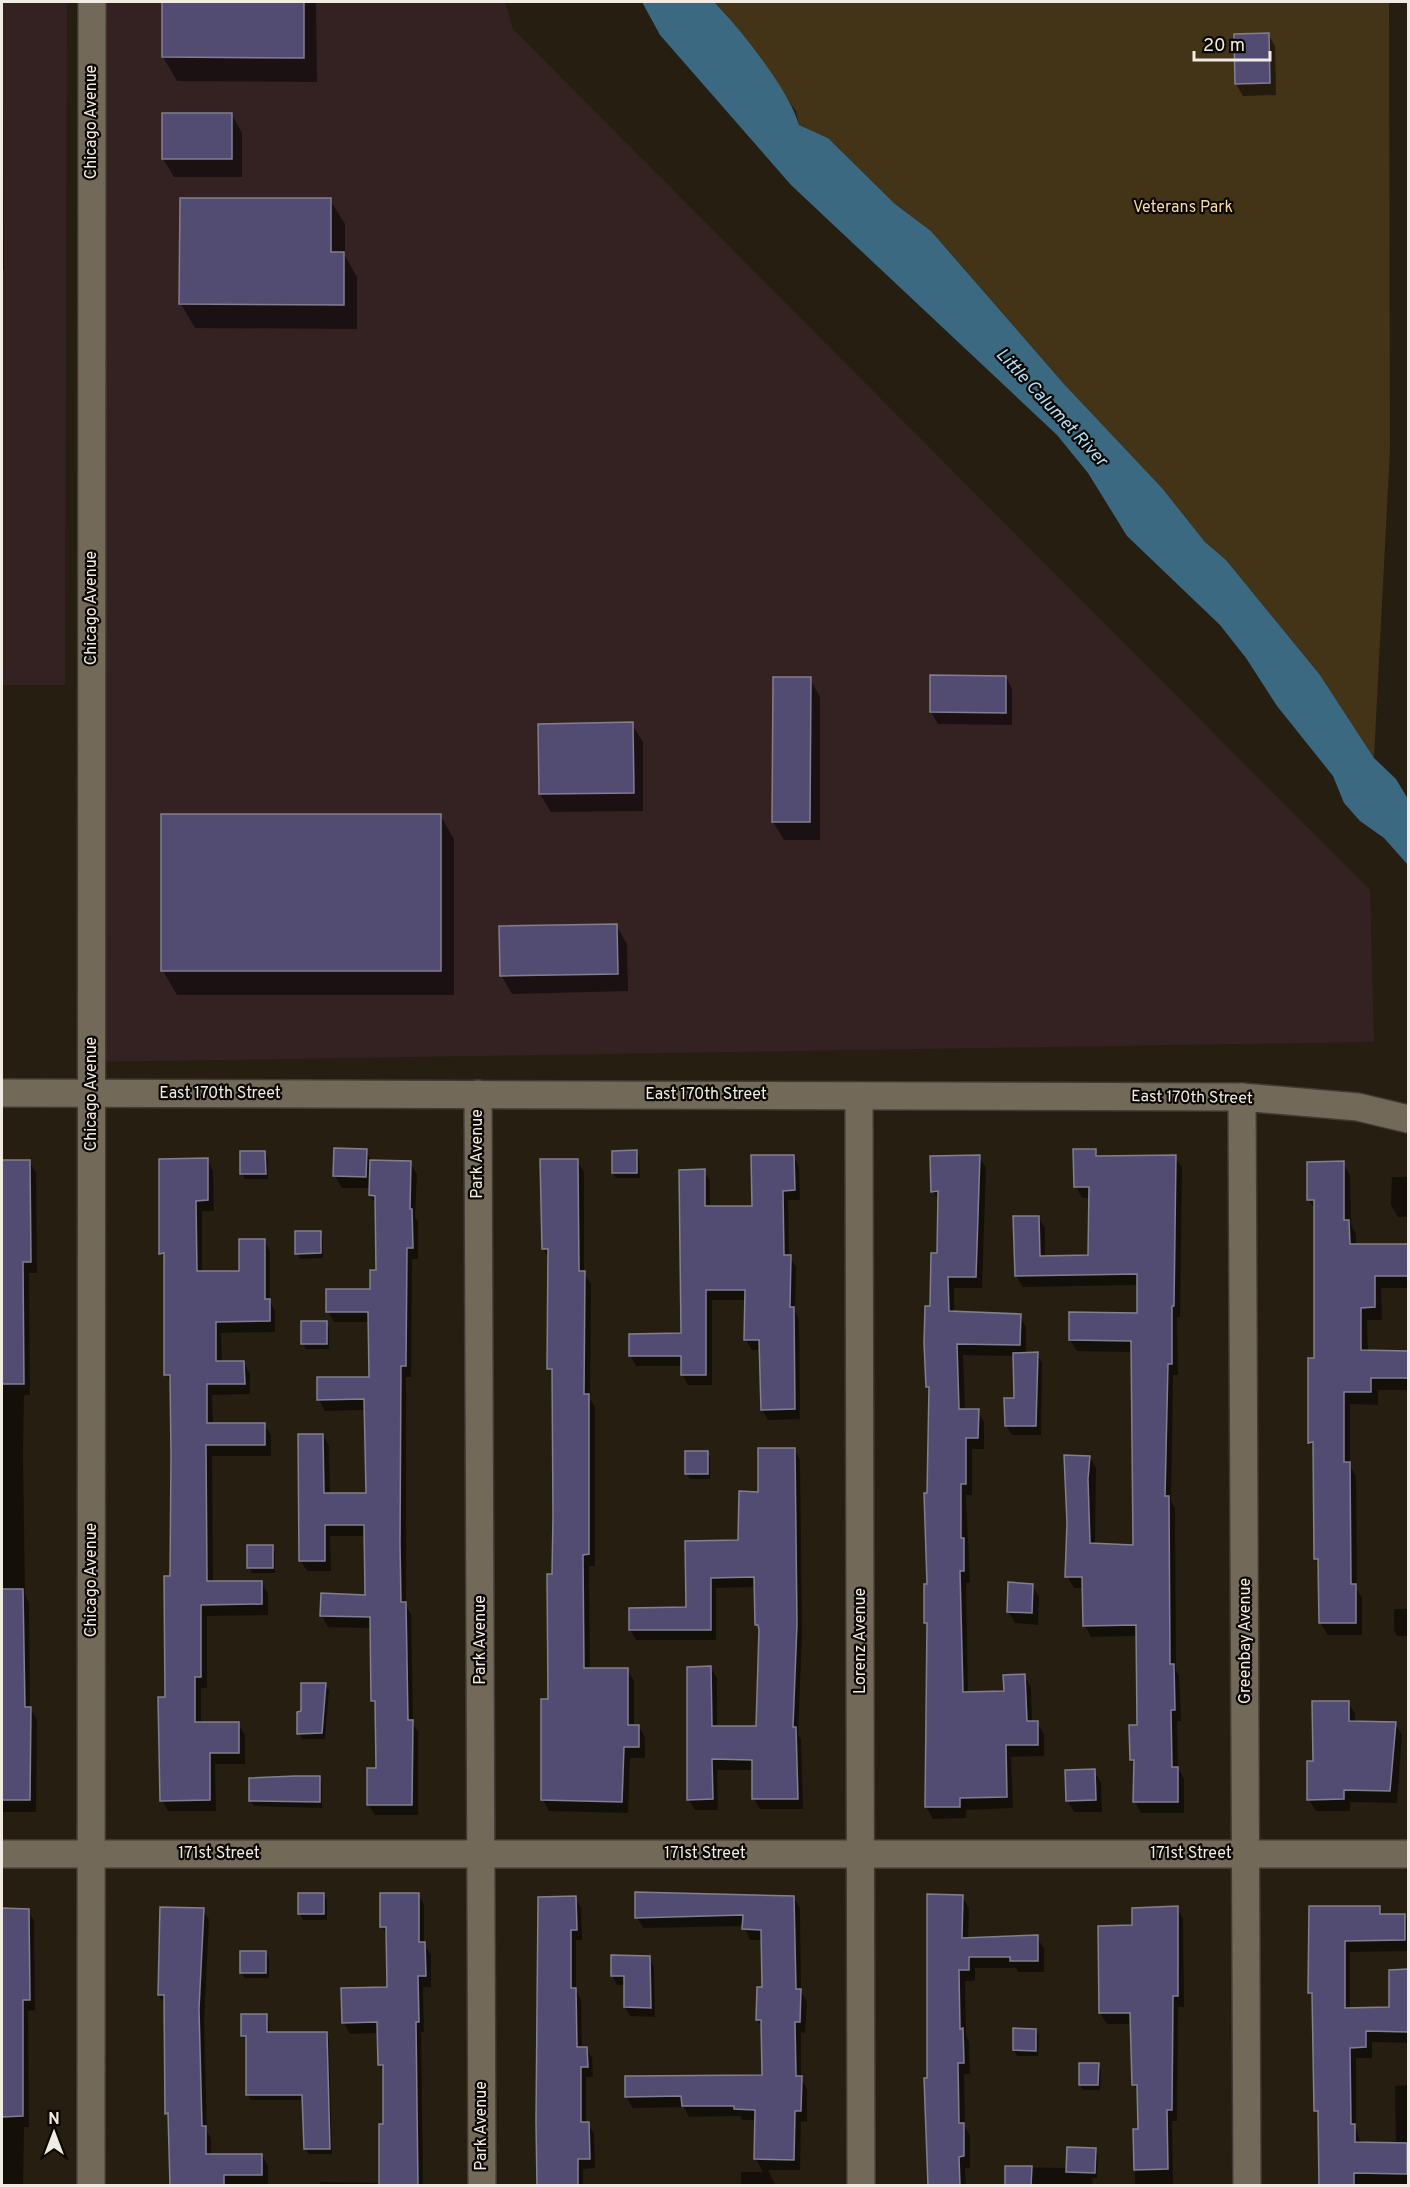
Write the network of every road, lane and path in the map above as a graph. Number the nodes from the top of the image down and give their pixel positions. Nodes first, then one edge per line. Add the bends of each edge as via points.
1 (92, 2) edge
2 (2, 1093) edge
3 (92, 1093) junction
4 (478, 1094) junction
5 (860, 1096) junction
6 (1242, 1097) junction
7 (1408, 1119) edge
8 (2, 1854) edge
9 (92, 1854) junction
10 (482, 1854) junction
11 (861, 1854) junction
12 (1248, 1854) junction
13 (1408, 1854) edge
14 (91, 2186) edge
15 (482, 2186) edge
16 (861, 2186) edge
17 (1247, 2186) edge

1 - 3 street, Chicago Avenue
2 - 3 street, East 170th Street
3 - 4 street, East 170th Street
3 - 9 street, Chicago Avenue
4 - 5 street, East 170th Street
4 - 10 street, Park Avenue
5 - 6 street, East 170th Street
5 - 11 street, Lorenz Avenue
6 - 7 street, East 170th Street via 1358,1107
6 - 12 street, Greenbay Avenue
8 - 9 street, 171st Street
9 - 10 street, 171st Street
9 - 14 street, Chicago Avenue
10 - 11 street, 171st Street
10 - 15 street, Park Avenue
11 - 12 street, 171st Street
11 - 16 street, Lorenz Avenue
12 - 13 street, 171st Street
12 - 17 street, Greenbay Avenue

